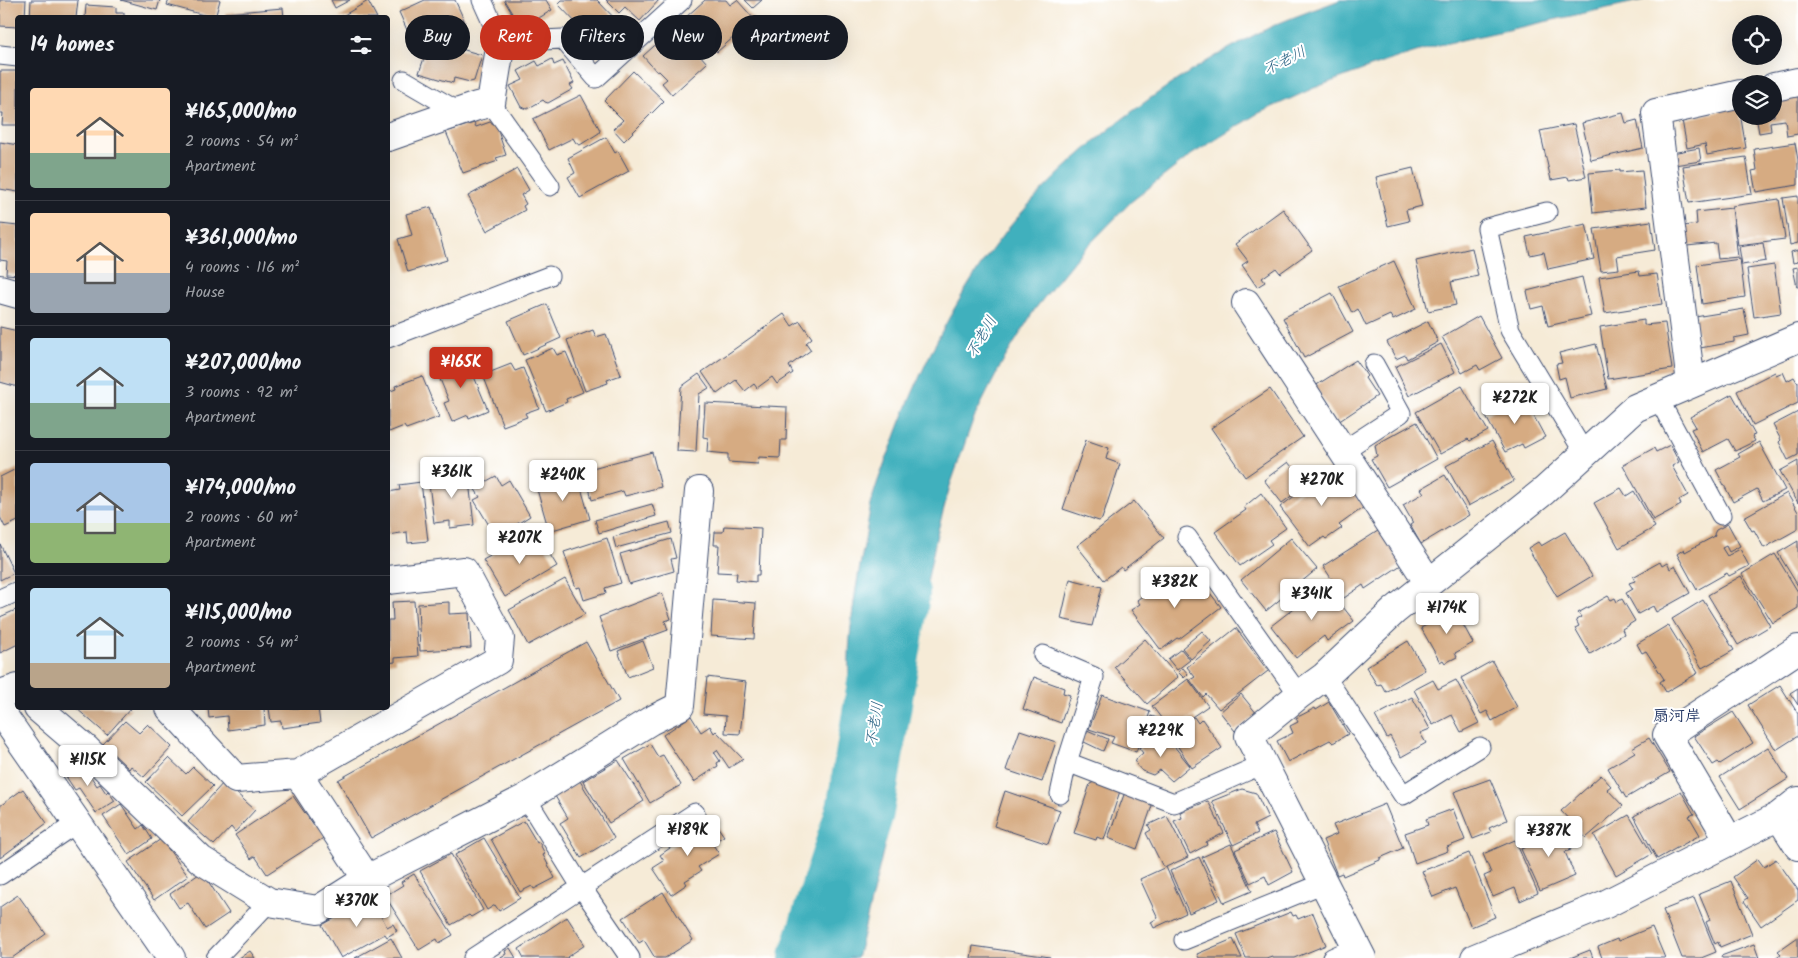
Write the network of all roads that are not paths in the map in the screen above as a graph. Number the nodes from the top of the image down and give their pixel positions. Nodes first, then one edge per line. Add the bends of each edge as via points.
1 (482, 0) edge
2 (682, 0) edge
3 (489, 15) edge
4 (551, 40) edge
5 (0, 56) edge
6 (15, 57) edge
7 (498, 60) edge
8 (404, 80) dead end
9 (1798, 82) edge
10 (1782, 85) edge
11 (1732, 96) edge
12 (492, 103) junction
13 (459, 112) junction
14 (390, 137) edge
15 (550, 186) dead end
16 (1547, 212) dead end
17 (549, 276) dead end
18 (0, 289) edge
19 (15, 293) edge
20 (1246, 302) dead end
21 (390, 337) edge
22 (1798, 338) edge
23 (1374, 364) dead end
24 (1692, 383) junction
25 (1658, 398) junction
26 (1342, 451) junction
27 (1585, 454) junction
28 (699, 491) dead end
29 (1721, 515) dead end
30 (1187, 537) dead end
31 (390, 580) edge
32 (1429, 583) junction
33 (15, 592) edge
34 (0, 599) edge
35 (1798, 649) edge
36 (1043, 655) dead end
37 (1325, 676) junction
38 (15, 690) edge
39 (0, 694) edge
40 (1299, 695) junction
41 (40, 710) edge
42 (172, 710) edge
43 (0, 711) edge
44 (1480, 747) dead end
45 (1067, 762) junction
46 (1263, 764) junction
47 (298, 774) junction
48 (1060, 794) dead end
49 (526, 798) junction
50 (1788, 808) edge
51 (695, 813) dead end
52 (78, 822) junction
53 (1729, 840) junction
54 (1798, 846) edge
55 (0, 875) edge
56 (368, 879) junction
57 (1324, 883) junction
58 (582, 888) junction
59 (269, 902) junction
60 (1184, 940) dead end
61 (1350, 954) edge
62 (172, 958) edge
63 (216, 958) edge
64 (473, 958) edge
65 (630, 958) edge
66 (1475, 958) edge

1 - 3 lane
2 - 4 lane via 596,78 563,39
5 - 6 lane
7 - 12 street
8 - 13 lane
9 - 10 street
11 - 24 street via 1656,113
12 - 13 street
12 - 15 lane
13 - 14 street
16 - 27 lane via 1487,228 1510,330
17 - 21 lane
18 - 19 street
20 - 26 street
22 - 24 street
23 - 26 lane via 1401,413
24 - 25 street
25 - 27 street via 1635,408
25 - 29 lane
26 - 32 street
27 - 32 street via 1544,492
28 - 49 street via 680,706 650,721
30 - 40 lane
31 - 47 street via 464,571 500,638 498,660
32 - 37 street
33 - 34 lane
35 - 53 street via 1667,734
36 - 45 lane via 1094,677
37 - 40 street
37 - 44 lane via 1402,795
38 - 39 street
40 - 46 street via 1249,736
41 - 59 street via 87,750 201,860
42 - 47 street via 236,779
43 - 52 street
45 - 46 lane via 1174,802
45 - 48 lane
46 - 57 street
47 - 56 street
49 - 56 street
49 - 58 lane
50 - 53 street
50 - 54 street
51 - 58 lane
52 - 55 lane
52 - 62 street
53 - 66 street via 1606,904
56 - 59 street via 318,910
57 - 60 lane
57 - 61 street
58 - 64 lane
58 - 65 lane
59 - 63 lane

